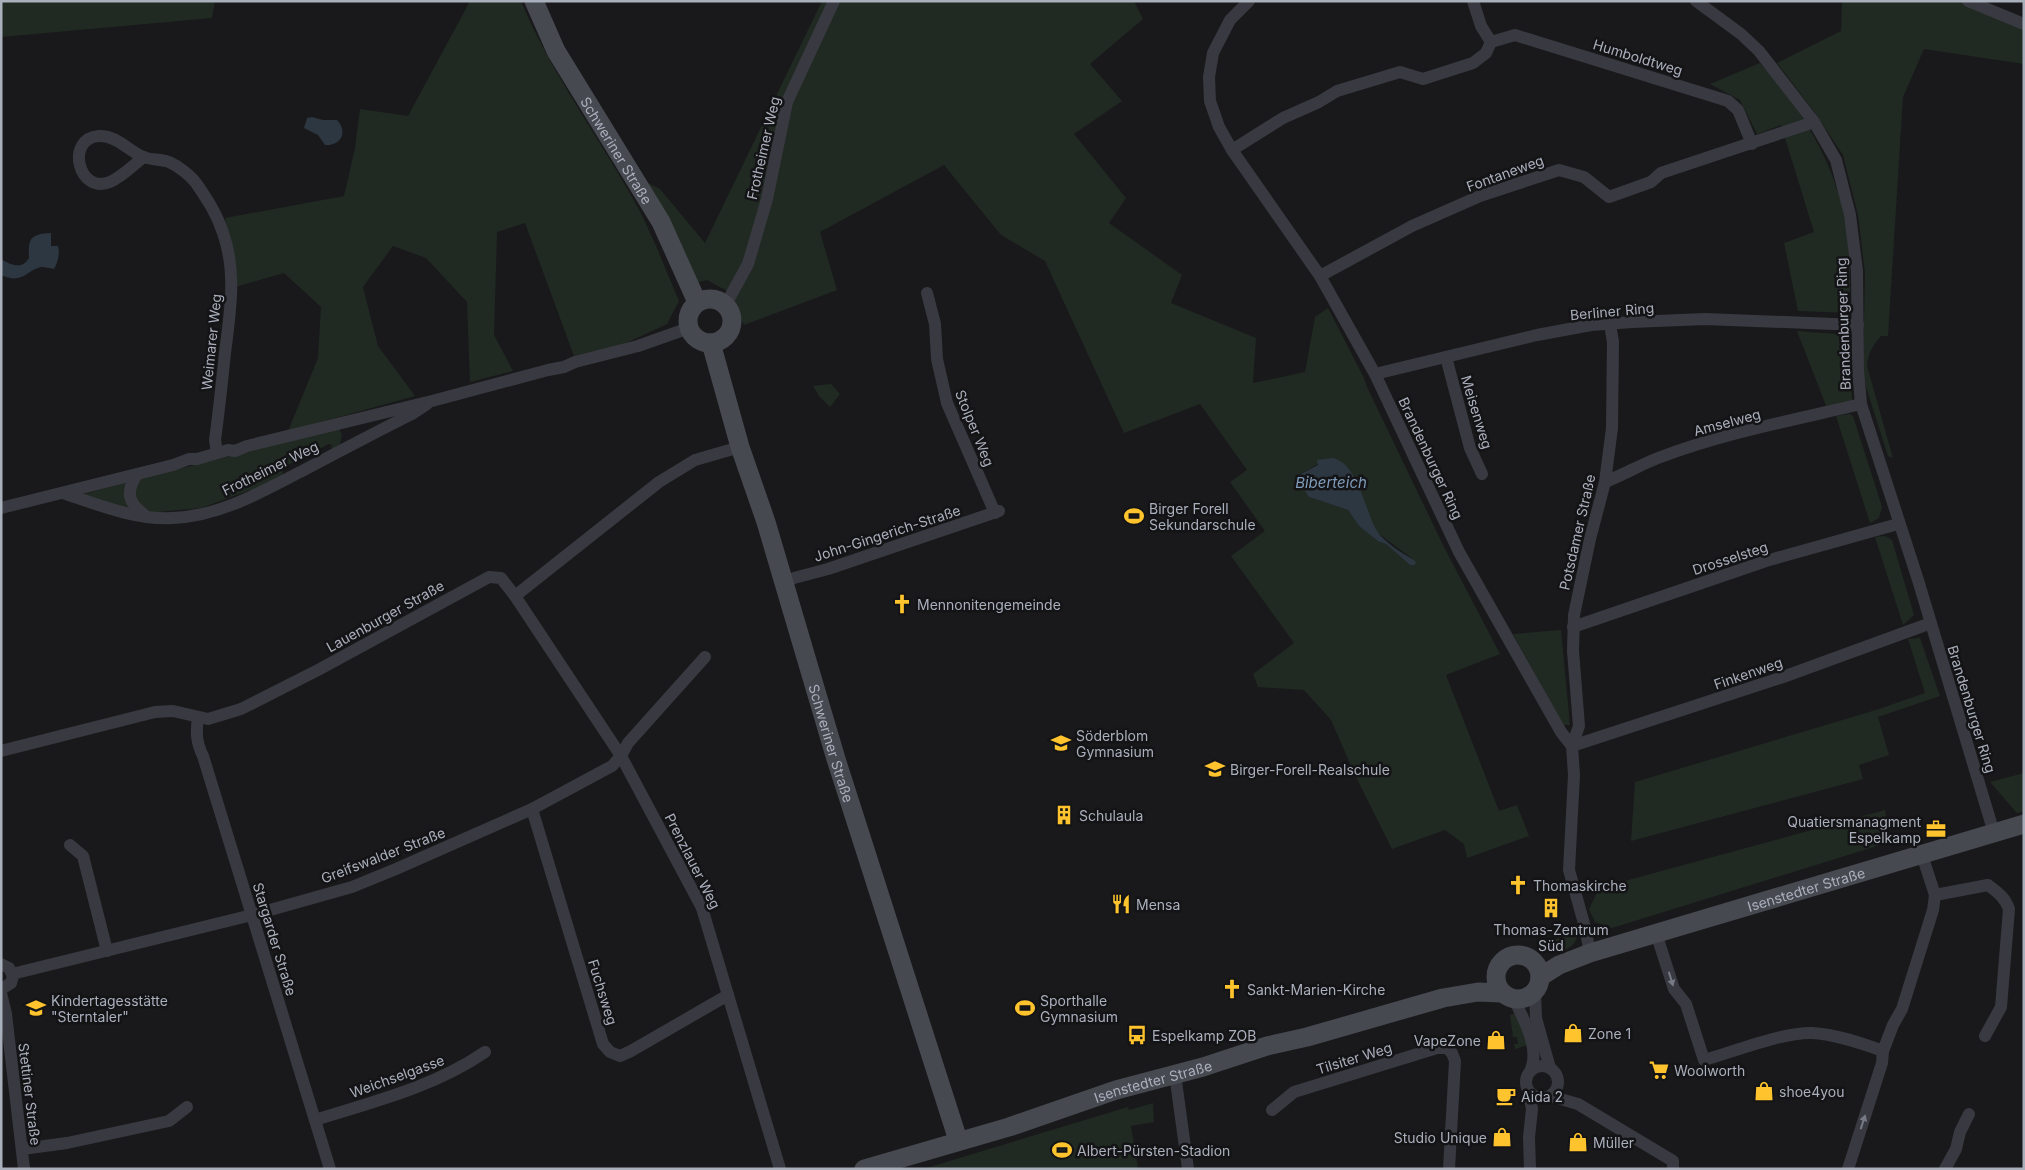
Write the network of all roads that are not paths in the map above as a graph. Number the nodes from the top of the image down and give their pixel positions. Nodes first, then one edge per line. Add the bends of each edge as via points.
1 (534, 1) edge
2 (834, 1) edge
3 (1249, 1) edge
4 (1473, 1) edge
5 (1696, 1) edge
6 (1968, 1) edge
7 (2024, 24) edge
8 (1491, 42) junction
9 (1814, 122) junction
10 (1752, 144) junction
11 (1232, 150) junction
12 (144, 158) junction
13 (1320, 276) junction
14 (927, 293) dead end
15 (697, 302) junction
16 (726, 304) junction
17 (1610, 324) junction
18 (1858, 325) junction
19 (689, 328) junction
20 (710, 343) junction
21 (1446, 357) junction
22 (1375, 374) junction
23 (432, 401) junction
24 (1861, 404) junction
25 (337, 424) junction
26 (347, 447) junction
27 (740, 447) junction
28 (217, 453) junction
29 (137, 474) junction
30 (1482, 474) dead end
31 (1605, 482) junction
32 (62, 493) junction
33 (1, 508) edge
34 (997, 512) joint
35 (146, 516) junction
36 (1898, 524) junction
37 (784, 583) junction
38 (515, 596) junction
39 (1930, 623) junction
40 (1573, 628) junction
41 (705, 657) dead end
42 (198, 718) junction
43 (1572, 746) junction
44 (1, 751) edge
45 (621, 756) junction
46 (532, 809) junction
47 (2024, 824) edge
48 (1994, 833) junction
49 (70, 845) dead end
50 (1922, 855) junction
51 (1935, 895) junction
52 (252, 916) junction
53 (1656, 933) junction
54 (107, 951) junction
55 (1590, 953) junction
56 (1531, 960) junction
57 (1, 964) edge
58 (1498, 969) junction
59 (12, 974) junction
60 (1537, 984) junction
61 (1, 991) edge
62 (728, 995) junction
63 (1508, 996) junction
64 (1443, 998) junction
65 (1986, 1036) dead end
66 (1883, 1051) junction
67 (485, 1052) dead end
68 (1550, 1068) junction
69 (1531, 1069) junction
70 (1175, 1074) junction
71 (1558, 1084) junction
72 (1529, 1093) junction
73 (1547, 1097) junction
74 (1578, 1104) junction
75 (187, 1107) dead end
76 (1272, 1110) dead end
77 (1969, 1114) dead end
78 (315, 1120) junction
79 (958, 1140) junction
80 (22, 1149) junction
81 (1531, 1164) edge
82 (24, 1169) edge
83 (330, 1169) edge
84 (780, 1169) edge
85 (864, 1169) edge
86 (1188, 1169) edge
87 (1449, 1169) edge
88 (1673, 1169) edge
89 (1848, 1169) edge
90 (1945, 1169) edge

1 - 15 street, Schweriner Straße via 556,51 661,222
2 - 16 street, Frotheimer Weg via 787,102 767,199 748,264
3 - 11 street, Brandenburger Ring via 1222,33 1212,53 1209,77 1210,101
4 - 8 street
5 - 9 street, Brandenburger Ring via 1741,34 1775,70
6 - 7 street
8 - 10 street, Humboldtweg via 1515,35 1728,101 1738,110
8 - 11 street via 1486,53 1465,66 1423,79 1400,72 1337,91 1283,118
9 - 10 street, Fontaneweg
9 - 18 street, Brandenburger Ring via 1836,160 1850,215 1857,270
10 - 13 street, Fontaneweg via 1662,173 1651,182 1609,197 1584,176 1559,170 1480,196 1412,226
11 - 13 street, Brandenburger Ring
12 - 12 street, Weimarer Weg via 112,139 98,136 88,140 80,149 78,160 82,173 98,183 109,182
12 - 28 street, Weimarer Weg via 169,162 191,177 210,204 223,233 230,264 232,296 215,440
13 - 22 street, Brandenburger Ring
14 - 34 street, Stolper Weg via 947,403
15 - 16 street via 716,298
15 - 19 street via 689,314
16 - 20 street via 732,314 728,334 720,341
17 - 18 street, Berliner Ring via 1705,320
17 - 21 street, Berliner Ring via 1537,335
17 - 31 street, Potsdamer Straße via 1613,342 1612,428
18 - 24 street, Brandenburger Ring
19 - 20 street via 697,340
19 - 23 street, Frotheimer Weg via 638,346
20 - 27 street, Schweriner Straße
21 - 22 street, Berliner Ring
21 - 30 street, Meisenweg via 1470,448
22 - 43 street, Brandenburger Ring via 1459,552
23 - 25 street, Frotheimer Weg
23 - 26 street, Frotheimer Weg
24 - 31 street, Amselweg via 1708,441 1656,458
24 - 36 street, Brandenburger Ring
25 - 26 street via 346,429
25 - 28 street, Frotheimer Weg
26 - 35 street, Frotheimer Weg via 241,502 205,514 174,518
27 - 37 street, Schweriner Straße
27 - 38 street via 694,460 658,482
28 - 29 street, Frotheimer Weg
29 - 32 street, Frotheimer Weg
29 - 35 street via 129,488 130,494 132,503
31 - 40 street, Potsdamer Straße
32 - 33 street, Frotheimer Weg
32 - 35 street, Frotheimer Weg via 119,512
34 - 37 street, John-Gingerich-Straße
36 - 39 street, Brandenburger Ring
36 - 40 street, Drosselsteg via 1766,561
37 - 79 street, Schweriner Straße via 836,759
38 - 42 street, Lauenburger Straße via 501,578 488,577 241,709 217,718
38 - 45 street, Prenzlauer Weg
39 - 43 street, Finkenweg via 1784,677
39 - 48 street, Brandenburger Ring
40 - 43 street, Potsdamer Straße via 1579,726
41 - 45 street, Greifswalder Straße via 628,743
42 - 44 street, Lauenburger Straße via 173,711 155,712
42 - 52 street, Stargarder Straße via 198,746
43 - 55 street via 1574,774 1569,870
45 - 46 street, Greifswalder Straße via 612,766
45 - 62 street, Prenzlauer Weg via 702,908
46 - 52 street, Greifswalder Straße via 352,886
46 - 62 street, Fuchsweg via 603,1044 610,1052 620,1056 631,1051
47 - 48 street, Isenstedter Straße
48 - 50 street, Isenstedter Straße
49 - 54 street via 83,856
50 - 51 street
50 - 53 street, Isenstedter Straße
51 - 65 street via 1988,885 2005,899 2009,909 2001,1007
51 - 66 street via 1902,1009
52 - 54 street, Greifswalder Straße
52 - 78 street, Stargarder Straße
53 - 55 street, Isenstedter Straße
53 -> 66 street via 1674,989 1686,1004 1704,1060 1788,1035 1811,1033
54 - 59 street, Greifswalder Straße
55 - 56 street, Isenstedter Straße
55 - 60 street, Isenstedter Straße via 1559,966
56 - 58 street via 1512,956 1504,960
56 - 60 street via 1537,966
57 - 59 street via 10,968
58 - 63 street via 1496,981
58 - 64 street, Isenstedter Straße
59 - 61 street via 11,983
60 - 63 street via 1528,997
60 - 68 street via 1536,1018
61 - 80 street, Stettiner Straße
62 - 84 street, Prenzlauer Weg
63 - 64 street, Isenstedter Straße via 1478,992
63 - 69 street via 1525,1021 1533,1048
64 - 70 street, Isenstedter Straße
89 -> 66 street
67 - 78 street, Weichselgasse via 457,1070 400,1094
68 - 69 street via 1537,1066
68 - 71 street via 1555,1072
69 - 72 street via 1525,1080
70 - 79 street, Isenstedter Straße
70 - 86 street
71 - 73 street
71 - 74 street
72 - 73 street via 1534,1097
72 - 81 street via 1532,1109
73 - 74 street
73 - 81 street via 1539,1111
74 - 88 street via 1673,1161
75 - 80 street via 169,1121 67,1143
76 - 87 street, Tilsiter Weg via 1294,1092 1437,1048 1447,1048 1455,1061
77 - 90 street
78 - 83 street, Stargarder Straße
79 - 85 street, Isenstedter Straße
80 - 82 street, Stettiner Straße

